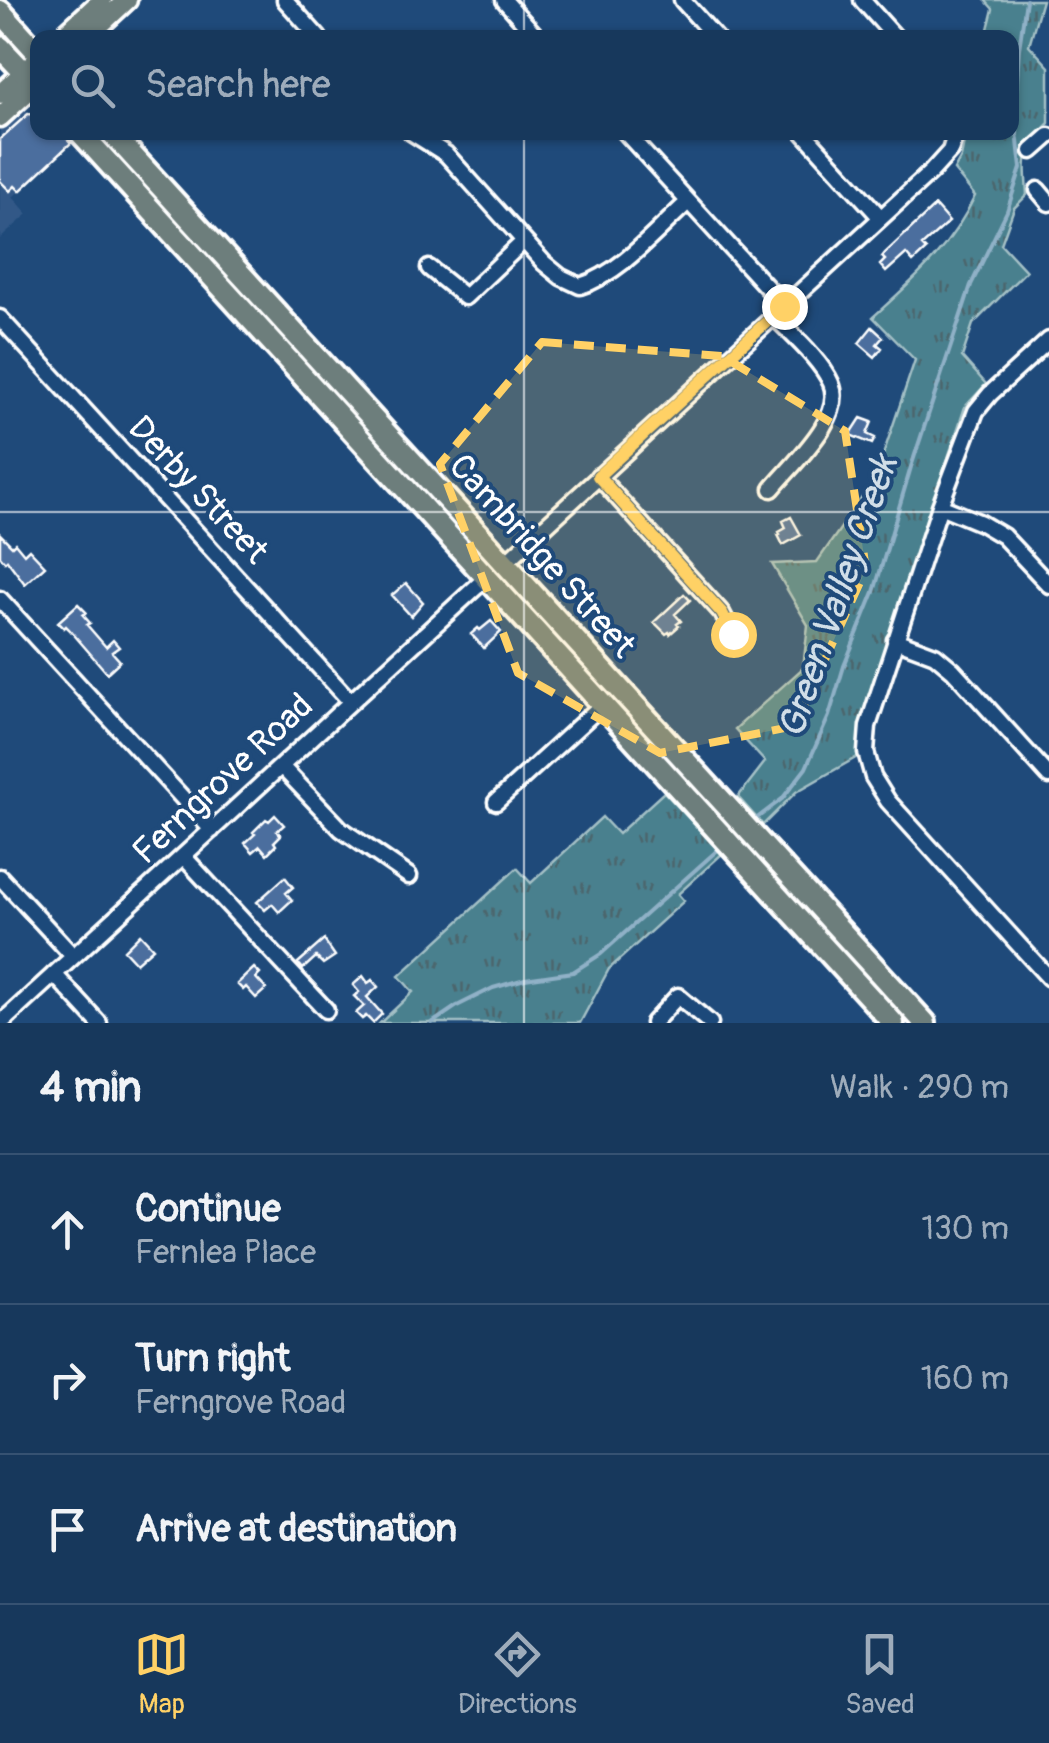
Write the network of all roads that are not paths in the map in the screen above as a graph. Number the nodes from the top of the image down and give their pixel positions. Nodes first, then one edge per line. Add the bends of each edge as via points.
1 (102, 0) edge
2 (127, 0) edge
3 (285, 0) edge
4 (504, 0) edge
5 (682, 0) edge
6 (862, 0) edge
7 (0, 11) edge
8 (70, 30) edge
9 (95, 30) edge
10 (312, 30) edge
11 (531, 30) edge
12 (709, 30) edge
13 (889, 30) edge
14 (0, 47) edge
15 (30, 64) edge
16 (30, 69) edge
17 (30, 76) edge
18 (30, 79) edge
19 (0, 94) edge
20 (0, 116) edge
21 (1049, 136) edge
22 (87, 140) edge
23 (118, 140) edge
24 (424, 140) edge
25 (632, 140) edge
26 (810, 140) edge
27 (953, 140) edge
28 (1032, 151) dead end
29 (1038, 190) dead end
30 (688, 202) junction
31 (1049, 203) edge
32 (881, 218) junction
33 (524, 242) junction
34 (429, 268) dead end
35 (779, 311) junction
36 (0, 318) edge
37 (1049, 340) edge
38 (598, 476) junction
39 (772, 489) dead end
40 (940, 506) junction
41 (506, 562) junction
42 (486, 578) junction
43 (1049, 584) edge
44 (0, 599) edge
45 (733, 634) dead end
46 (895, 640) junction
47 (352, 702) junction
48 (602, 706) junction
49 (281, 766) junction
50 (1049, 776) edge
51 (496, 802) dead end
52 (212, 830) junction
53 (183, 856) junction
54 (408, 876) dead end
55 (0, 877) edge
56 (73, 956) junction
57 (54, 974) junction
58 (1049, 978) edge
59 (326, 1010) dead end
60 (1, 1023) edge
61 (99, 1023) edge
62 (653, 1023) edge
63 (710, 1023) edge
64 (893, 1023) edge
65 (925, 1023) edge

1 - 8 main road
2 - 9 main road
3 - 10 street
4 - 11 street
5 - 12 street
6 - 13 street
7 - 15 highway
14 - 16 highway
17 - 19 main road
18 - 20 main road
21 - 28 street
22 - 42 highway, Cambridge Street
23 - 41 highway, Cambridge Street
24 - 33 street via 446,154
25 - 30 street
26 - 32 street
27 - 32 street via 941,163
29 - 31 street
30 - 33 street via 612,270 580,286 561,278
30 - 35 street
32 - 35 street
33 - 34 street via 465,298
35 - 38 street
35 - 39 street via 831,383 834,400 830,416
36 - 47 street, Derby Street
37 - 40 street via 976,411
38 - 41 street
38 - 45 street via 722,613
40 - 43 street via 1003,536
40 - 46 street
41 - 65 highway, Cambridge Street
42 - 47 street, Ferngrove Road
42 - 48 highway, Cambridge Street
44 - 52 street
46 - 50 street via 935,655 953,670
46 - 58 street via 868,726 873,777
47 - 49 street, Ferngrove Road
48 - 51 street
48 - 64 highway, Cambridge Street
49 - 52 street, Ferngrove Road
49 - 54 street via 341,829
52 - 53 street, Ferngrove Road
53 - 56 street, Ferngrove Road
53 - 59 street
55 - 56 street
56 - 57 street, Ferngrove Road
57 - 60 street, Ferngrove Road
57 - 61 street
62 - 63 street via 678,996

